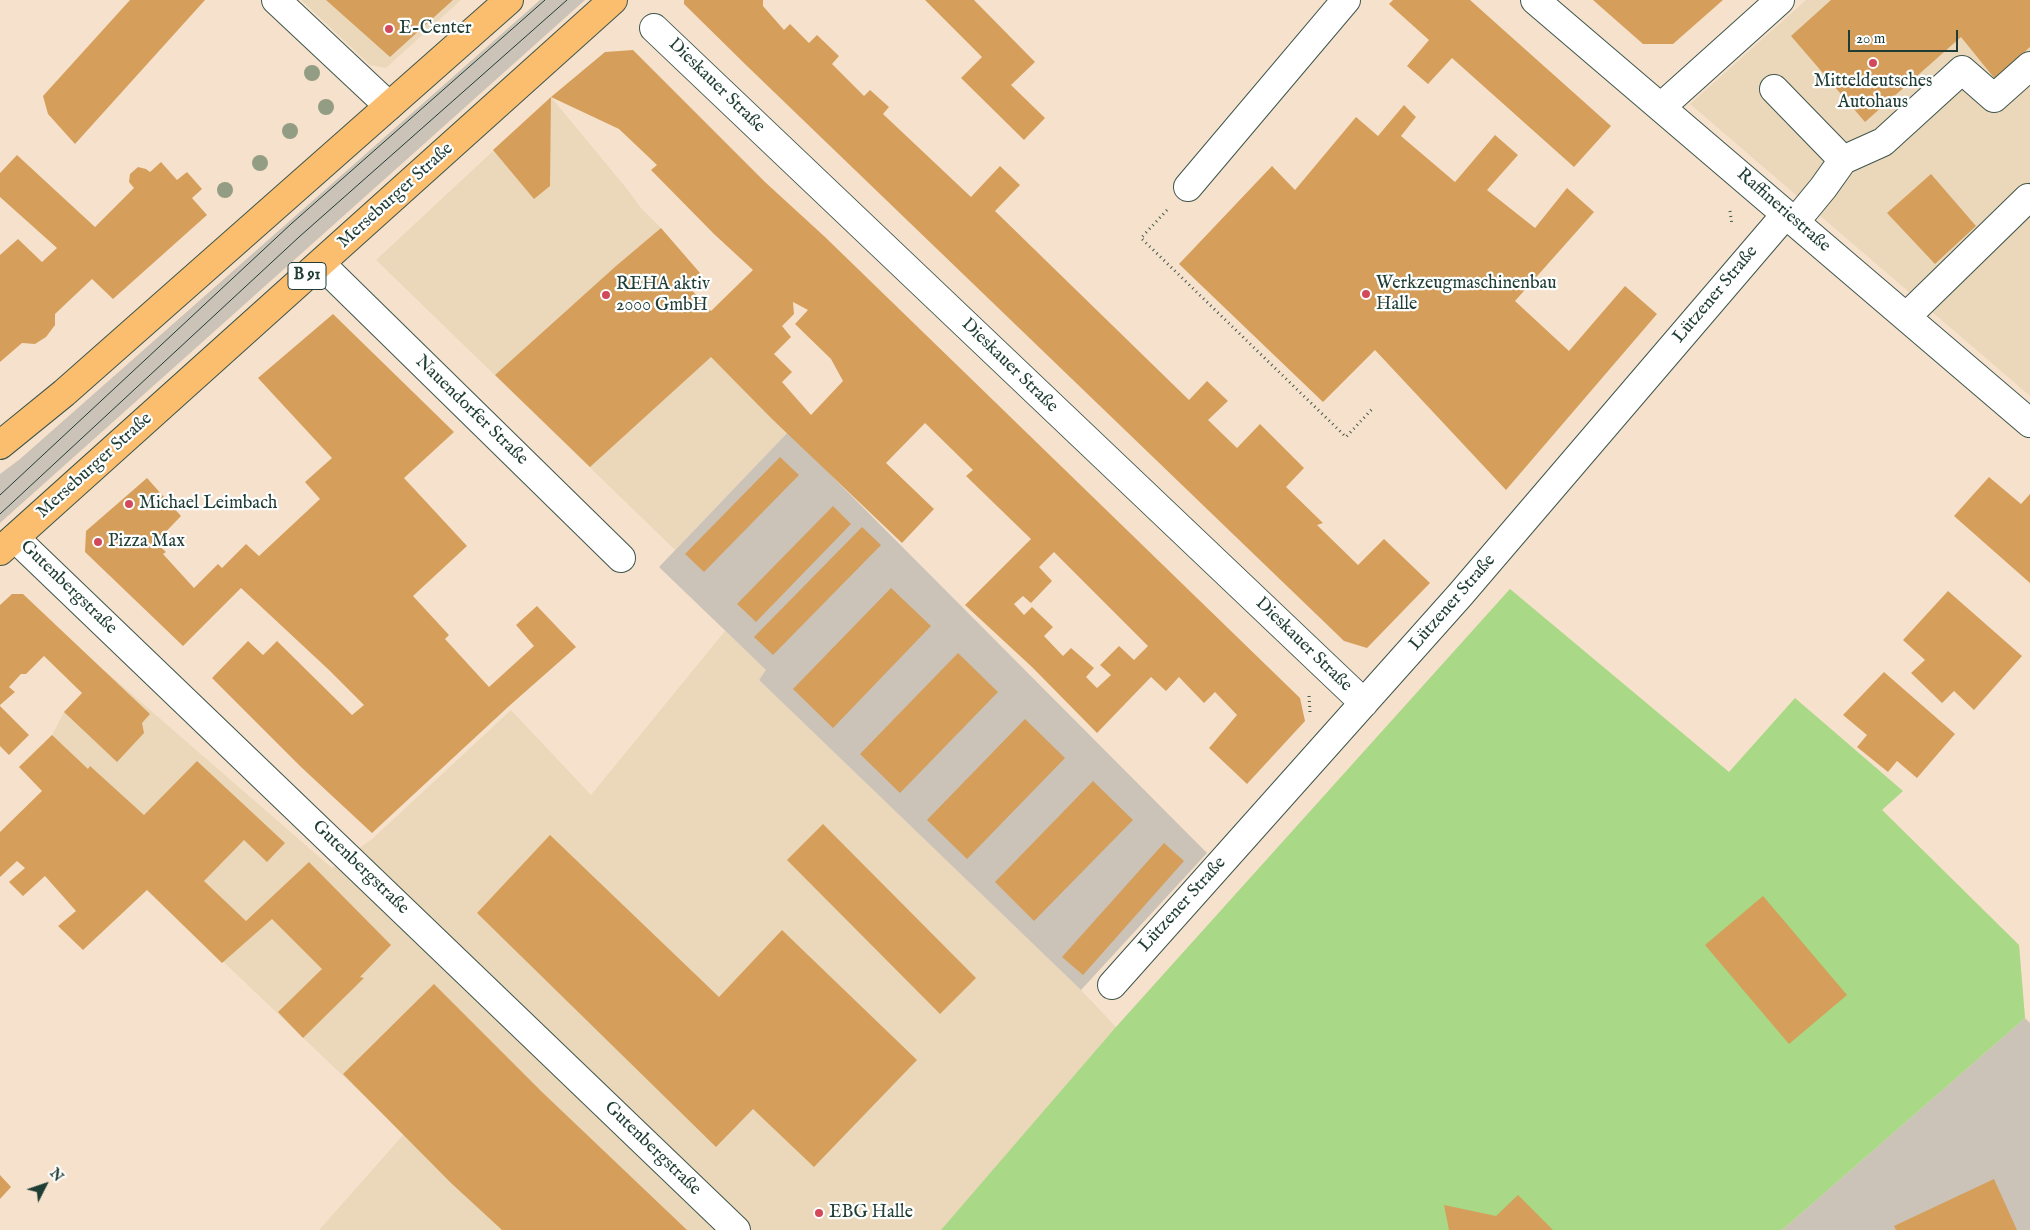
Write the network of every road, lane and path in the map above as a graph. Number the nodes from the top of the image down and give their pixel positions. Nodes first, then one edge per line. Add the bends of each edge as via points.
1 (276, 0) edge
2 (509, 0) edge
3 (613, 0) edge
4 (1346, 0) edge
5 (1535, 0) edge
6 (1780, 0) edge
7 (654, 28) dead end
8 (2030, 66) edge
9 (1774, 88) dead end
10 (389, 106) junction
11 (1660, 107) junction
12 (1843, 160) junction
13 (1188, 187) joint
14 (2028, 198) dead end
15 (1728, 206) dead end
16 (1790, 218) junction
17 (1732, 230) dead end
18 (321, 264) junction
19 (1906, 317) junction
20 (1374, 407) dead end
21 (2030, 423) edge
22 (0, 445) edge
23 (7, 544) edge
24 (621, 558) dead end
25 (1309, 695) dead end
26 (1364, 703) junction
27 (1310, 713) dead end
28 (1112, 985) dead end
29 (736, 1230) edge

1 - 10 street
2 - 10 main road
3 - 18 main road, Merseburger Straße / B 91
4 - 13 street
5 - 11 street, Raffineriestraße
6 - 11 street
7 - 26 street, Dieskauer Straße
8 - 12 street via 1994,98 1962,70 1883,142
9 - 12 street
10 - 22 main road via 64,393
11 - 16 street, Raffineriestraße
12 - 16 street, Lützener Straße via 1824,188
13 - 20 path via 1141,238 1346,437
14 - 19 street
15 - 17 path
16 - 19 street, Raffineriestraße
16 - 26 street, Lützener Straße
18 - 23 main road, Merseburger Straße / B 91
18 - 24 street, Nauendorfer Straße
19 - 21 street, Raffineriestraße
23 - 29 street, Gutenbergstraße
25 - 27 path
26 - 28 street, Lützener Straße

